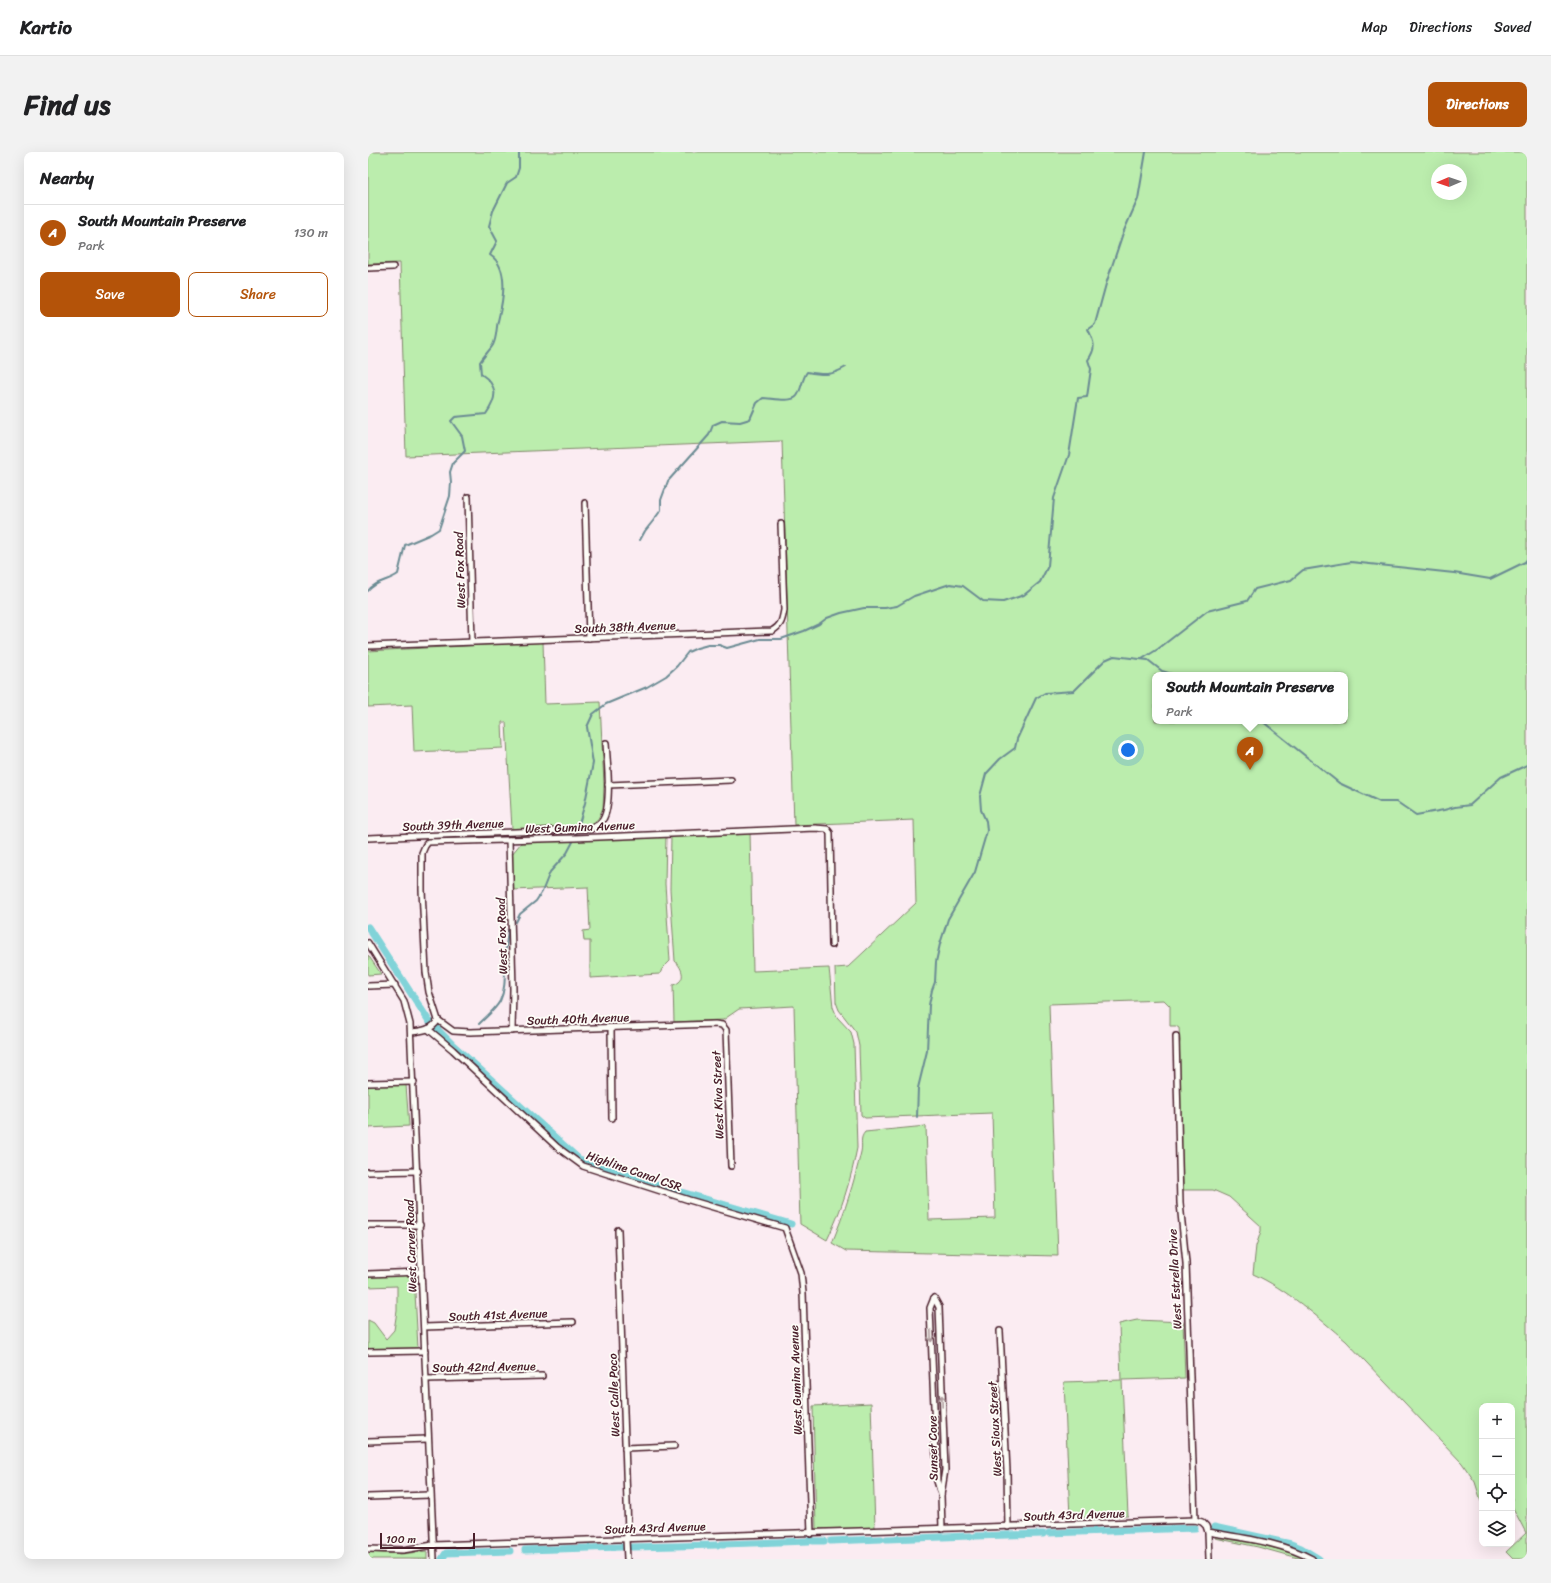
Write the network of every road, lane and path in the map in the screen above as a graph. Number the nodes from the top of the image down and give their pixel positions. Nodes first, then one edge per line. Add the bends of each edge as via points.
1 (393, 267) dead end
2 (368, 268) edge
3 (468, 497) dead end
4 (585, 503) dead end
5 (782, 524) dead end
6 (589, 638) junction
7 (472, 642) junction
8 (368, 646) edge
9 (606, 744) dead end
10 (731, 780) dead end
11 (608, 785) junction
12 (368, 838) edge
13 (509, 840) junction
14 (368, 943) edge
15 (832, 945) dead end
16 (395, 985) junction
17 (368, 986) edge
18 (436, 1022) junction
19 (722, 1025) joint
20 (611, 1028) junction
21 (428, 1029) junction
22 (512, 1031) junction
23 (411, 1032) junction
24 (1176, 1036) dead end
25 (414, 1082) junction
26 (368, 1083) edge
27 (612, 1118) dead end
28 (731, 1166) dead end
29 (418, 1171) junction
30 (368, 1172) edge
31 (368, 1225) edge
32 (420, 1225) junction
33 (785, 1228) joint
34 (618, 1230) dead end
35 (421, 1272) junction
36 (368, 1274) edge
37 (573, 1322) dead end
38 (424, 1327) junction
39 (1000, 1331) dead end
40 (425, 1351) junction
41 (368, 1352) edge
42 (542, 1376) dead end
43 (426, 1378) junction
44 (428, 1439) junction
45 (368, 1441) edge
46 (674, 1446) dead end
47 (625, 1448) junction
48 (430, 1495) junction
49 (942, 1495) junction
50 (368, 1497) edge
51 (1195, 1520) junction
52 (1008, 1527) junction
53 (942, 1530) junction
54 (1208, 1532) junction
55 (811, 1534) junction
56 (626, 1539) junction
57 (433, 1545) junction
58 (368, 1549) edge
59 (434, 1559) edge
60 (627, 1559) edge
61 (1209, 1559) edge
62 (1312, 1559) edge

1 - 2 street
3 - 7 street, West Fox Road
4 - 6 street
5 - 6 street, South 38th Avenue via 784,610 779,627 772,631
6 - 7 street, South 38th Avenue
7 - 8 street, South 38th Avenue
9 - 11 street, South 39th Avenue
10 - 11 street
11 - 12 street, South 39th Avenue via 606,811 602,821 591,829
13 - 15 street, West Gumina Avenue via 827,829 830,833
13 - 18 street, West Gumina Avenue via 428,842 422,853 426,972
13 - 22 street, West Fox Road
14 - 16 street, West Carver Road
16 - 17 street
16 - 23 street, West Carver Road via 406,1006
18 - 21 street
18 - 22 street, South 40th Avenue via 453,1031
19 - 20 street, South 40th Avenue
19 - 28 street, West Kiva Street via 726,1030
20 - 22 street, South 40th Avenue
20 - 27 street
21 - 23 street
21 - 33 street, Highline Canal CSR via 557,1147 583,1166
23 - 25 street, West Carver Road
24 - 51 street, West Estrella Drive via 1180,1203 1186,1263
25 - 26 street
25 - 29 street, West Carver Road
29 - 30 street
29 - 32 street, West Carver Road
31 - 32 street
32 - 35 street, West Carver Road
33 - 55 street, West Gumina Avenue via 801,1273 803,1293
34 - 47 street, West Calle Poco
35 - 36 street
35 - 38 street, West Carver Road
37 - 38 street, South 41st Avenue
38 - 40 street, West Carver Road
39 - 52 street, West Sioux Street
40 - 41 street
40 - 43 street, West Carver Road
42 - 43 street, South 42nd Avenue
43 - 44 street, West Carver Road
44 - 45 street
44 - 48 street, West Carver Road
46 - 47 street
47 - 56 street, West Calle Poco via 628,1532
48 - 50 street
48 - 57 street, West Carver Road
49 -> 49 street, Sunset Cove via 945,1470 939,1307 934,1298 930,1308 937,1481
49 - 53 street
51 - 52 street, South 43rd Avenue
51 - 54 street, South 43rd Avenue via 1205,1524
52 - 53 street, South 43rd Avenue
53 - 55 street, South 43rd Avenue
54 - 61 street
54 - 62 street via 1298,1551
55 - 56 street, South 43rd Avenue
56 - 57 street, South 43rd Avenue
56 - 60 street, West Calle Poco
57 - 58 street, South 43rd Avenue via 403,1550
57 - 59 street, West Carver Road

